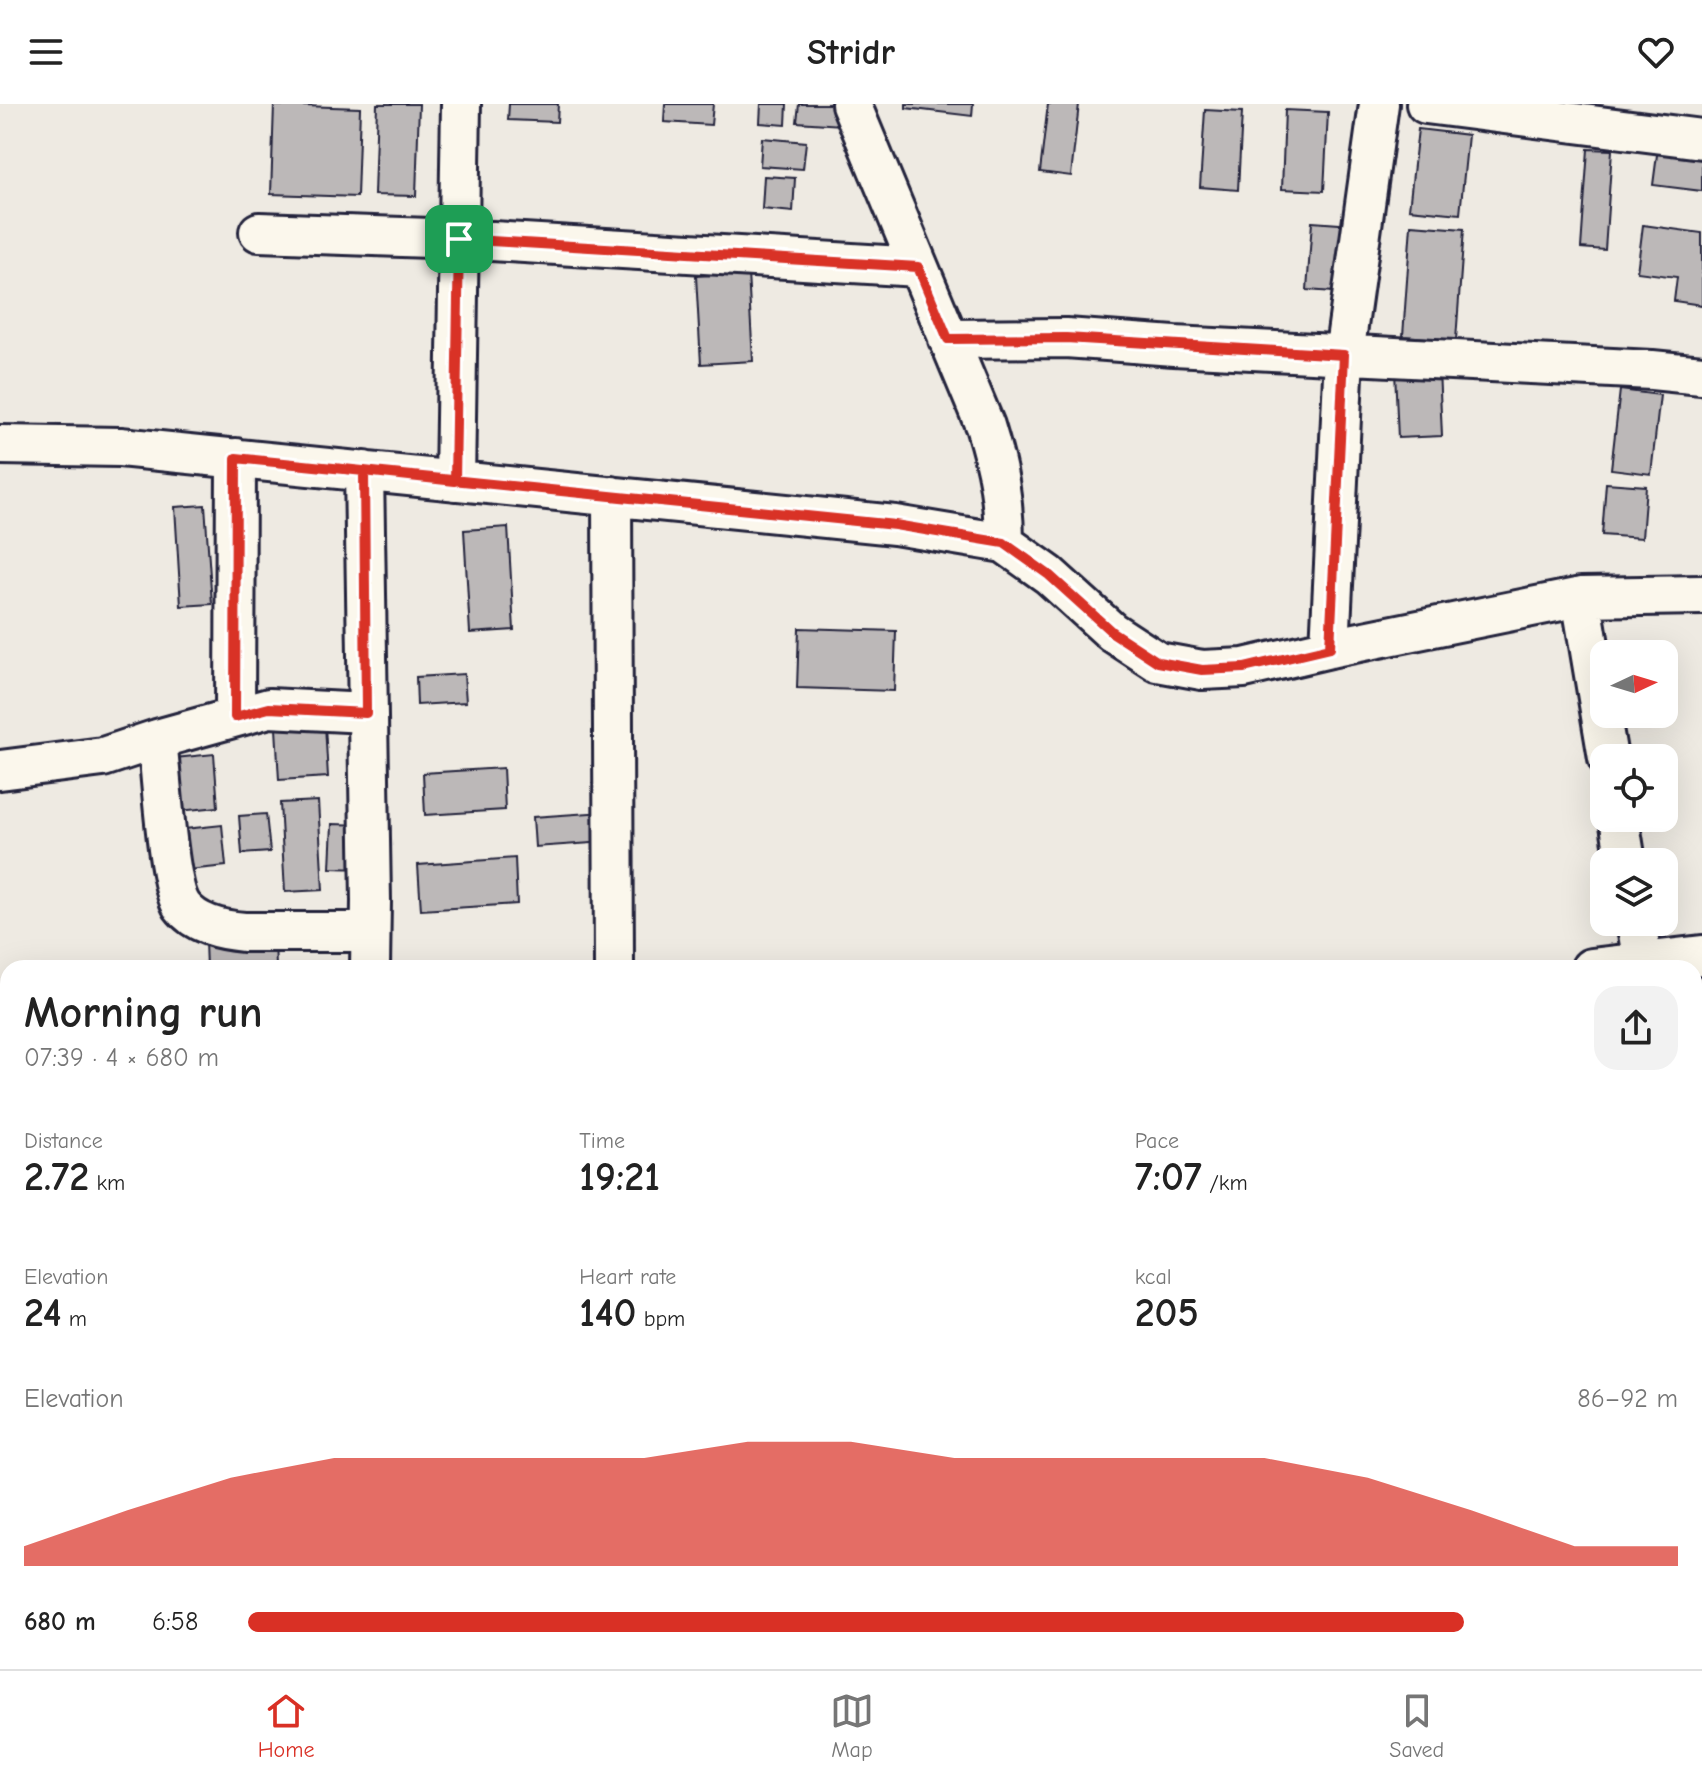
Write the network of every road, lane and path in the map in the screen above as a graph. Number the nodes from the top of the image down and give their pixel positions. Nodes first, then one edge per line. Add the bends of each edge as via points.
1 (461, 104) edge
2 (851, 104) edge
3 (1379, 104) edge
4 (1426, 104) edge
5 (1702, 139) edge
6 (259, 232) dead end
7 (459, 239) junction
8 (918, 267) junction
9 (948, 339) junction
10 (1344, 355) junction
11 (1702, 375) edge
12 (0, 445) edge
13 (236, 458) junction
14 (364, 471) junction
15 (455, 481) junction
16 (612, 496) junction
17 (1004, 543) junction
18 (1702, 595) edge
19 (1581, 597) junction
20 (1330, 648) junction
21 (366, 713) junction
22 (235, 717) junction
23 (157, 739) junction
24 (1606, 744) edge
25 (0, 770) edge
26 (1639, 936) edge
27 (370, 950) edge
28 (1702, 955) edge
29 (614, 960) edge
30 (1643, 960) edge
31 (1670, 960) edge

1 - 7 street
2 - 8 street
3 - 10 street
4 - 5 street
6 - 7 street
7 - 8 street
7 - 15 street
8 - 9 street
9 - 10 street via 1066,338
9 - 17 street via 998,466
10 - 11 street
10 - 20 street
12 - 13 street via 120,447
13 - 14 street
13 - 22 street
14 - 15 street
14 - 21 street
15 - 16 street
16 - 17 street via 895,525
16 - 29 street
17 - 20 street via 1112,632 1158,662 1202,670 1244,668
18 - 19 street
19 - 20 street
19 - 24 street
21 - 22 street via 269,708
21 - 27 street
22 - 23 street
23 - 25 street via 103,757
23 - 27 street via 173,882 181,905 224,930
26 - 30 street
28 - 31 street

